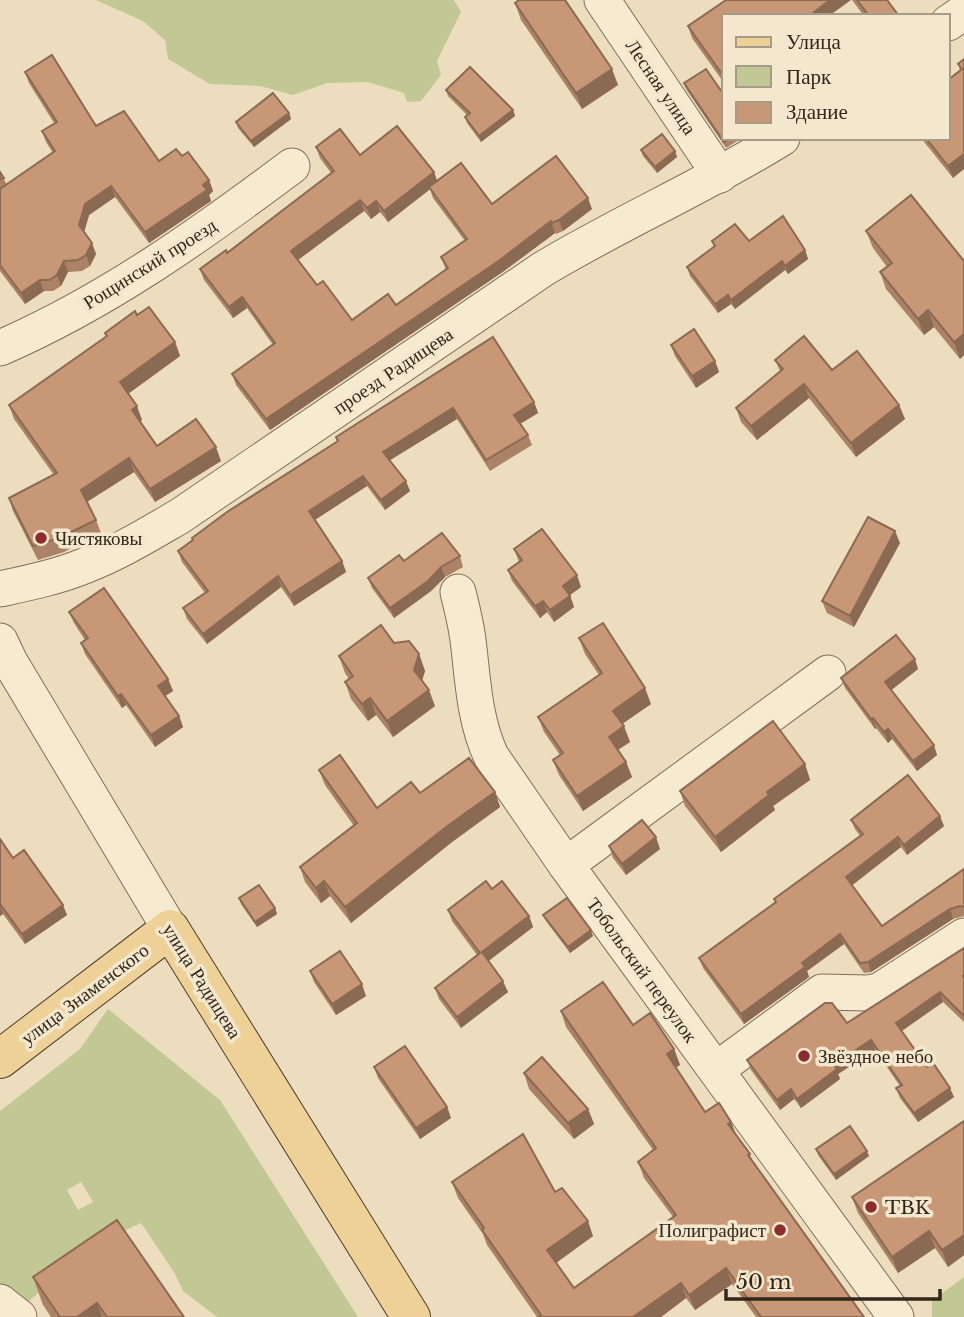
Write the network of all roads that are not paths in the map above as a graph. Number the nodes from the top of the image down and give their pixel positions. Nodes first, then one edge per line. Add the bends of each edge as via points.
1 (602, 0) edge
2 (779, 140) edge
3 (292, 166) dead end
4 (720, 175) junction
5 (0, 348) edge
6 (0, 589) edge
7 (458, 592) dead end
8 (0, 641) edge
9 (828, 673) dead end
10 (566, 865) junction
11 (170, 929) junction
12 (964, 936) edge
13 (0, 1059) edge
14 (716, 1070) junction
15 (0, 1302) edge
16 (19, 1317) edge
17 (411, 1317) edge
18 (896, 1317) edge

1 - 4 street, Лесная улица
2 - 4 street, проезд Радищева
3 - 5 street, Рощинский проезд via 173,253 59,320
4 - 6 street, проезд Радищева via 543,269 136,542 84,566
7 - 10 street, Тобольский переулок via 482,736
8 - 11 street, улица Радищева
9 - 10 street
10 - 14 street, Тобольский переулок
11 - 13 main road, улица Знаменского
11 - 17 main road, улица Радищева
12 - 14 street via 879,991 822,992
14 - 18 street, Тобольский переулок
15 - 16 street

